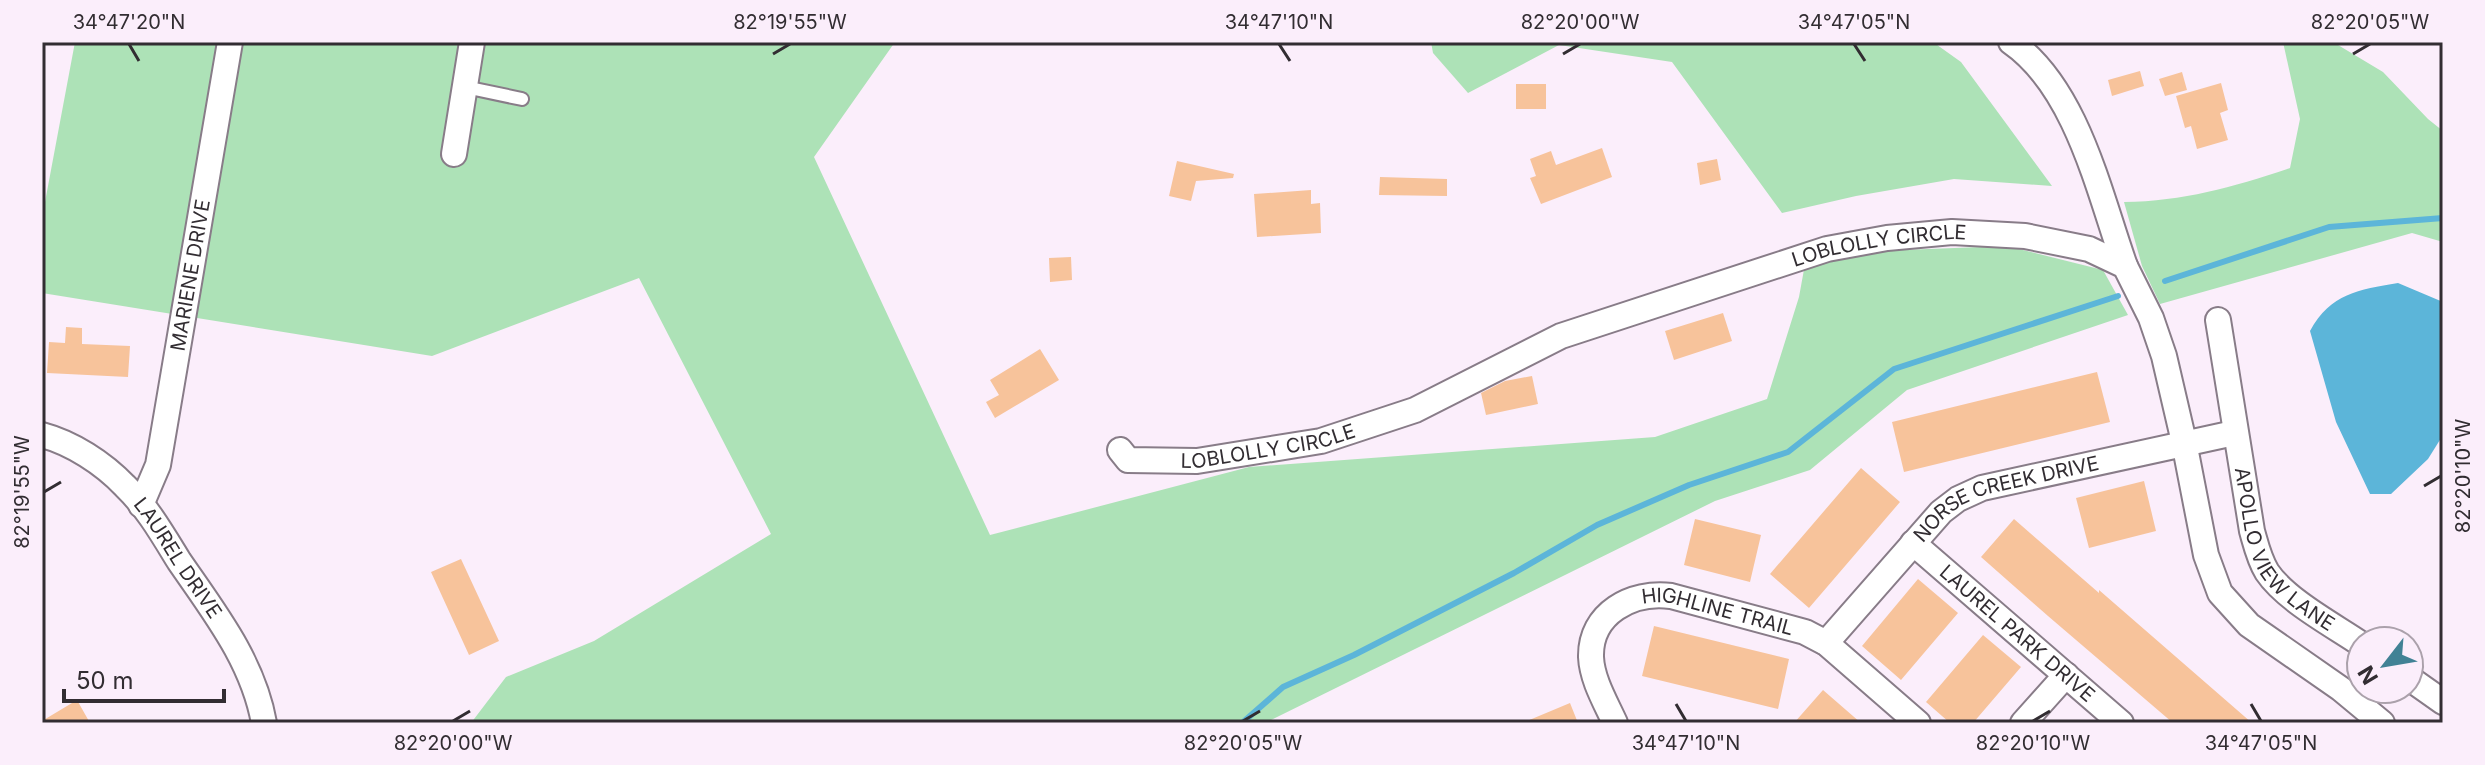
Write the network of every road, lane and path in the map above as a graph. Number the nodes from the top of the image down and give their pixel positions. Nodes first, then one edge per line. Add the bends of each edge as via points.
1 (230, 42) edge
2 (472, 42) edge
3 (2011, 42) edge
4 (465, 87) junction
5 (522, 99) dead end
6 (454, 154) dead end
7 (2125, 266) junction
8 (2218, 320) dead end
9 (2234, 433) junction
10 (42, 435) edge
11 (2184, 442) junction
12 (1120, 450) dead end
13 (141, 505) junction
14 (1913, 543) junction
15 (2345, 633) edge
16 (1826, 643) junction
17 (2066, 675) junction
18 (2425, 688) edge
19 (2442, 699) edge
20 (264, 723) edge
21 (1615, 723) edge
22 (1918, 723) edge
23 (2023, 723) edge
24 (2121, 723) edge
25 (2382, 723) edge

1 - 13 street, MARIENE DRIVE via 158,465
2 - 4 street
3 - 7 street via 2034,61 2069,112
4 - 5 lane
4 - 6 street
7 - 11 street via 2164,356
7 - 12 street, LOBLOLLY CIRCLE via 2089,249 2025,236 1952,232 1887,238 1827,249 1561,336 1415,410 1321,441 1197,461 1128,460
8 - 9 street, APOLLO VIEW LANE
9 - 11 street, NORSE CREEK DRIVE
9 - 15 street, APOLLO VIEW LANE via 2252,531 2265,567 2288,593
10 - 13 street, LAUREL DRIVE via 97,462
11 - 14 street, NORSE CREEK DRIVE via 1982,488 1941,512
11 - 25 street via 2206,555 2220,593 2249,625
13 - 20 street, LAUREL DRIVE via 231,638 256,691
14 - 16 street, NORSE CREEK DRIVE
14 - 17 street, LAUREL PARK DRIVE
16 - 21 street, HIGHLINE TRAIL via 1805,632 1671,596 1630,599 1600,625 1592,650 1596,680
16 - 22 street, HIGHLINE TRAIL
17 - 23 street
17 - 24 street, LAUREL PARK DRIVE
18 - 19 street

